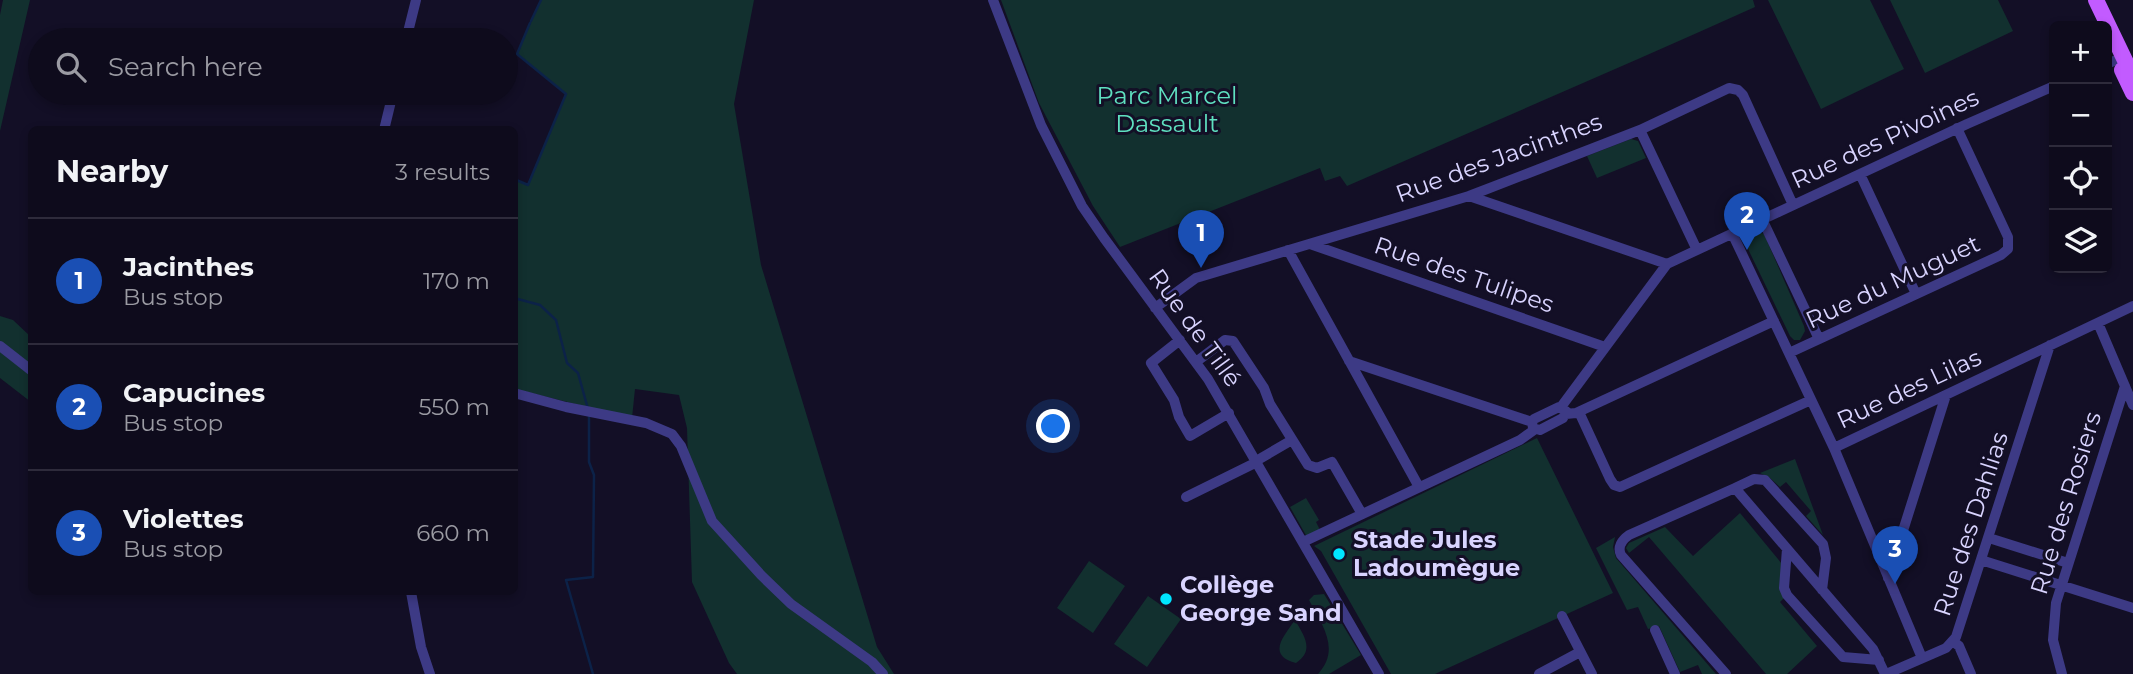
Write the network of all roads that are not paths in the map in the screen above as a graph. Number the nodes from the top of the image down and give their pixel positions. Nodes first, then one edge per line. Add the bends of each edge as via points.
1 (416, 0) edge
2 (993, 0) edge
3 (2087, 0) edge
4 (2096, 0) edge
5 (2098, 21) edge
6 (409, 28) edge
7 (2115, 60) edge
8 (2133, 78) edge
9 (2049, 88) edge
10 (2133, 93) edge
11 (390, 105) edge
12 (385, 126) edge
13 (1957, 128) junction
14 (1640, 130) junction
15 (1860, 174) junction
16 (1469, 196) junction
17 (1793, 205) junction
18 (1762, 219) junction
19 (1732, 233) junction
20 (1309, 244) junction
21 (1288, 250) junction
22 (1697, 250) junction
23 (1667, 264) junction
24 (1916, 294) junction
25 (2133, 306) edge
26 (1155, 308) junction
27 (1774, 321) junction
28 (2098, 323) junction
29 (1819, 339) junction
30 (1180, 340) junction
31 (2050, 345) junction
32 (0, 346) edge
33 (1605, 347) junction
34 (1789, 353) junction
35 (1349, 361) junction
36 (1196, 362) junction
37 (28, 368) edge
38 (2125, 386) junction
39 (518, 394) edge
40 (1946, 395) junction
41 (1811, 400) junction
42 (2133, 405) edge
43 (1564, 410) junction
44 (1579, 412) junction
45 (1229, 413) junction
46 (1533, 426) junction
47 (1292, 440) junction
48 (1833, 448) junction
49 (1257, 461) junction
50 (1419, 487) junction
51 (1735, 488) junction
52 (1186, 497) dead end
53 (1362, 514) junction
54 (1989, 538) junction
55 (1303, 542) junction
56 (1787, 549) junction
57 (1981, 560) junction
58 (2068, 564) junction
59 (1888, 578) junction
60 (2061, 585) junction
61 (1822, 590) junction
62 (412, 595) edge
63 (2133, 608) edge
64 (1562, 617) dead end
65 (1655, 630) dead end
66 (1954, 642) junction
67 (1580, 652) junction
68 (1922, 658) junction
69 (1879, 660) junction
70 (430, 674) edge
71 (883, 674) edge
72 (1379, 674) edge
73 (1539, 674) edge
74 (1592, 674) edge
75 (1675, 674) edge
76 (1726, 674) edge
77 (1885, 674) edge
78 (1970, 674) edge
79 (2062, 674) edge

1 - 6 street
2 - 26 street, Rue de Tillé via 1041,125 1076,195
3 - 5 main road
4 - 7 main road
7 - 8 main road
7 - 10 main road
9 - 13 street, Rue des Pivoines
11 - 12 street
13 - 15 street, Rue des Pivoines
13 - 24 street, Rue du Muguet via 2009,246 2001,255
14 - 16 street, Rue des Jacinthes
14 - 17 street, Rue des Jacinthes via 1725,89 1738,90
14 - 22 street
15 - 17 street, Rue des Pivoines
15 - 24 street
16 - 20 street, Rue des Jacinthes
16 - 23 street
17 - 18 street, Rue des Pivoines
18 - 19 street, Rue des Pivoines
18 - 29 street
19 - 22 street, Rue des Pivoines
19 - 27 street
20 - 21 street, Rue des Jacinthes
20 - 33 street, Rue des Tulipes
21 - 26 street, Rue des Jacinthes via 1196,278
21 - 35 street
22 - 23 street, Rue des Pivoines
23 - 33 street, Rue des Pivoines
24 - 29 street, Rue du Muguet
25 - 28 street, Rue des Lilas
26 - 30 street, Rue de Tillé
27 - 34 street
27 - 44 street
28 - 31 street, Rue des Lilas
28 - 38 street
29 - 34 street, Rue du Muguet
30 - 36 street, Rue de Tillé
30 - 45 street via 1151,363 1190,436
31 - 40 street, Rue des Lilas
31 - 54 street, Rue des Dahlias
32 - 37 street
33 - 43 street, Rue des Pivoines
34 - 41 street
35 - 46 street
35 - 50 street
36 - 45 street, Rue de Tillé
36 - 47 street via 1225,341 1233,341
38 - 42 street
38 - 58 street, Rue des Rosiers
39 - 71 street via 646,423 673,434 712,521 790,604
40 - 48 street, Rue des Lilas
40 - 59 street
41 - 44 street via 1620,487 1610,479
41 - 48 street
43 - 44 street
43 - 46 street via 1563,418 1550,425 1540,430
45 - 49 street, Rue de Tillé
46 - 50 street via 1520,440
47 - 49 street
47 - 53 street via 1310,468 1332,461
48 - 59 street, Rue des Lilas
49 - 52 street
49 - 55 street, Rue de Tillé
50 - 53 street
51 - 56 street
51 - 61 street via 1754,479 1765,480 1817,537 1826,553
51 - 76 street via 1629,536 1620,546 1621,555
53 - 55 street
54 - 57 street, Rue des Dahlias
54 - 58 street
55 - 72 street, Rue de Tillé
56 - 61 street
56 - 69 street via 1787,595 1843,657
57 - 60 street
57 - 66 street, Rue des Dahlias
58 - 60 street, Rue des Rosiers
59 - 68 street, Rue des Lilas
60 - 63 street
60 - 79 street, Rue des Rosiers via 2053,626
61 - 69 street
62 - 70 street
64 - 67 street
65 - 75 street
66 - 68 street, Rue des Dahlias
66 - 78 street
67 - 73 street
67 - 74 street
68 - 77 street, Rue des Dahlias
69 - 77 street

